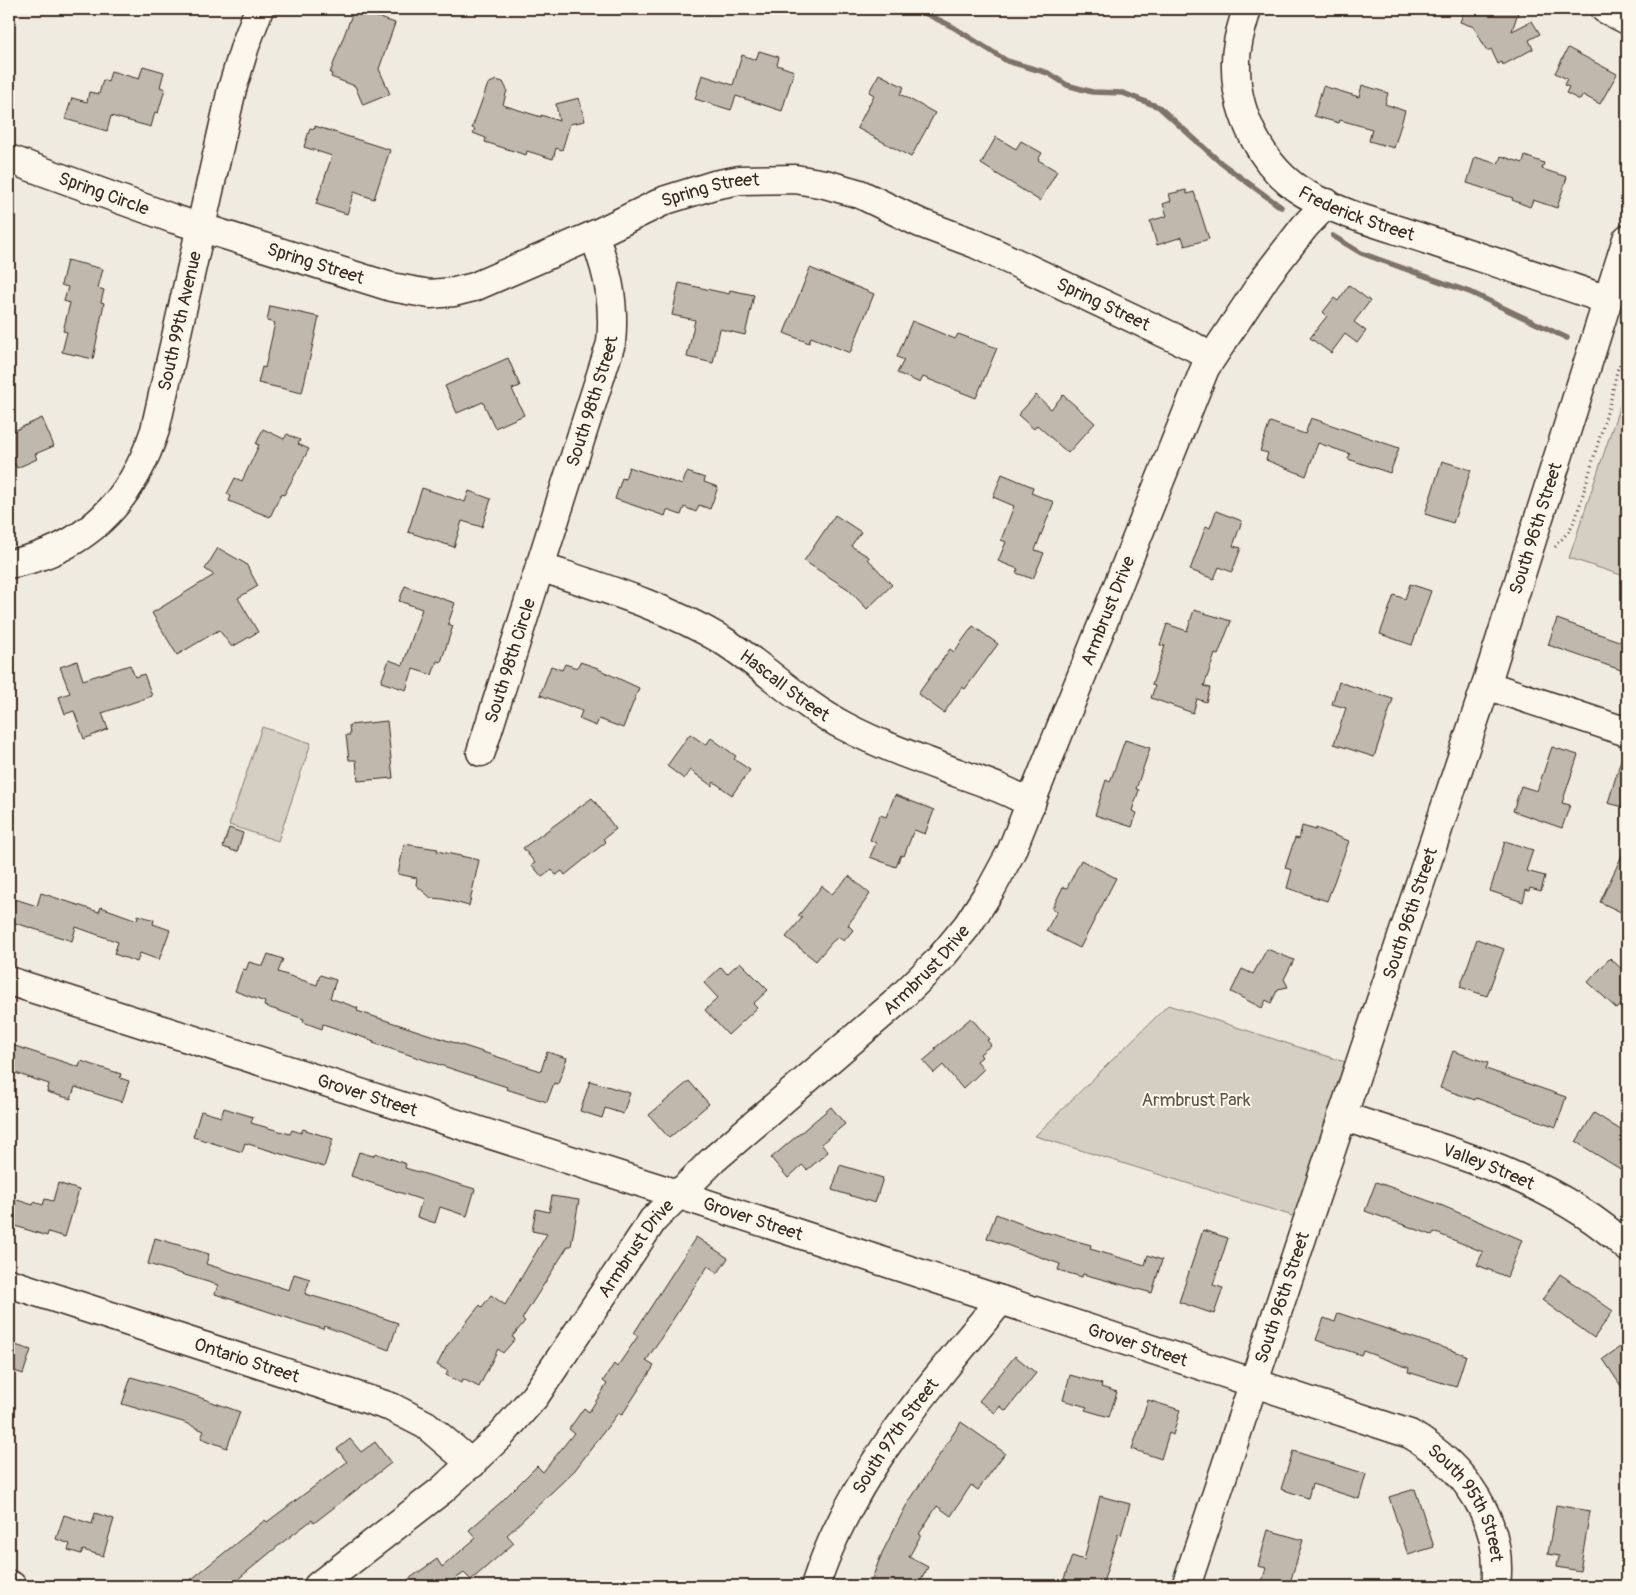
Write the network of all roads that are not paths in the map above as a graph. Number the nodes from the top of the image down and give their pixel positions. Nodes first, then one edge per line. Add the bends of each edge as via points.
1 (260, 9) edge
2 (1246, 9) edge
3 (1605, 9) edge
4 (1627, 20) edge
5 (9, 159) edge
6 (1327, 203) junction
7 (200, 226) junction
8 (594, 235) junction
9 (1627, 240) edge
10 (1607, 300) junction
11 (1211, 358) junction
12 (9, 564) edge
13 (540, 567) junction
14 (1486, 685) junction
15 (1627, 732) edge
16 (481, 752) dead end
17 (1031, 804) junction
18 (9, 981) edge
19 (1342, 1116) junction
20 (677, 1194) junction
21 (1625, 1245) edge
22 (9, 1283) edge
23 (1001, 1300) junction
24 (1254, 1382) junction
25 (1410, 1434) joint
26 (472, 1464) junction
27 (9, 1585) edge
28 (12, 1586) edge
29 (318, 1586) edge
30 (815, 1586) edge
31 (1186, 1586) edge
32 (1496, 1586) edge

1 - 7 street, South 99th Avenue via 232,89
2 - 6 street, Frederick Street via 1236,67 1242,109 1270,161 1303,193
3 - 4 street
5 - 7 street, Spring Circle
6 - 10 street, Frederick Street
6 - 11 street, Armbrust Drive via 1267,275
7 - 8 street, Spring Street via 391,287 430,294 474,287
7 - 12 street, South 99th Avenue via 155,430 132,484 111,511 88,531 43,556
8 - 11 street, Spring Street via 666,200 714,185 767,178 825,184 860,194 976,244
8 - 13 street, South 98th Street via 611,292 614,316 611,343
9 - 10 street, South 96th Street
10 - 14 street, South 96th Street
11 - 17 street, Armbrust Drive
13 - 16 street, South 98th Circle
13 - 17 street, Hascall Street via 680,616 724,642 804,702 844,727 1003,789
14 - 15 street
14 - 19 street, South 96th Street
17 - 20 street, Armbrust Drive via 991,889 967,926 938,961 894,1004
18 - 20 street, Grover Street
19 - 21 street, Valley Street via 1518,1177 1563,1200
19 - 24 street, South 96th Street
20 - 23 street, Grover Street
20 - 26 street, Armbrust Drive via 652,1220 534,1396
22 - 26 street, Ontario Street via 391,1407 426,1425
23 - 24 street, Grover Street
23 - 30 street, South 97th Street via 932,1382 878,1456 839,1526
24 - 25 street, Grover Street
24 - 31 street, South 96th Street
25 - 32 street, South 95th Street via 1456,1468 1481,1504 1496,1548
26 - 29 street, Armbrust Drive
27 - 28 street

